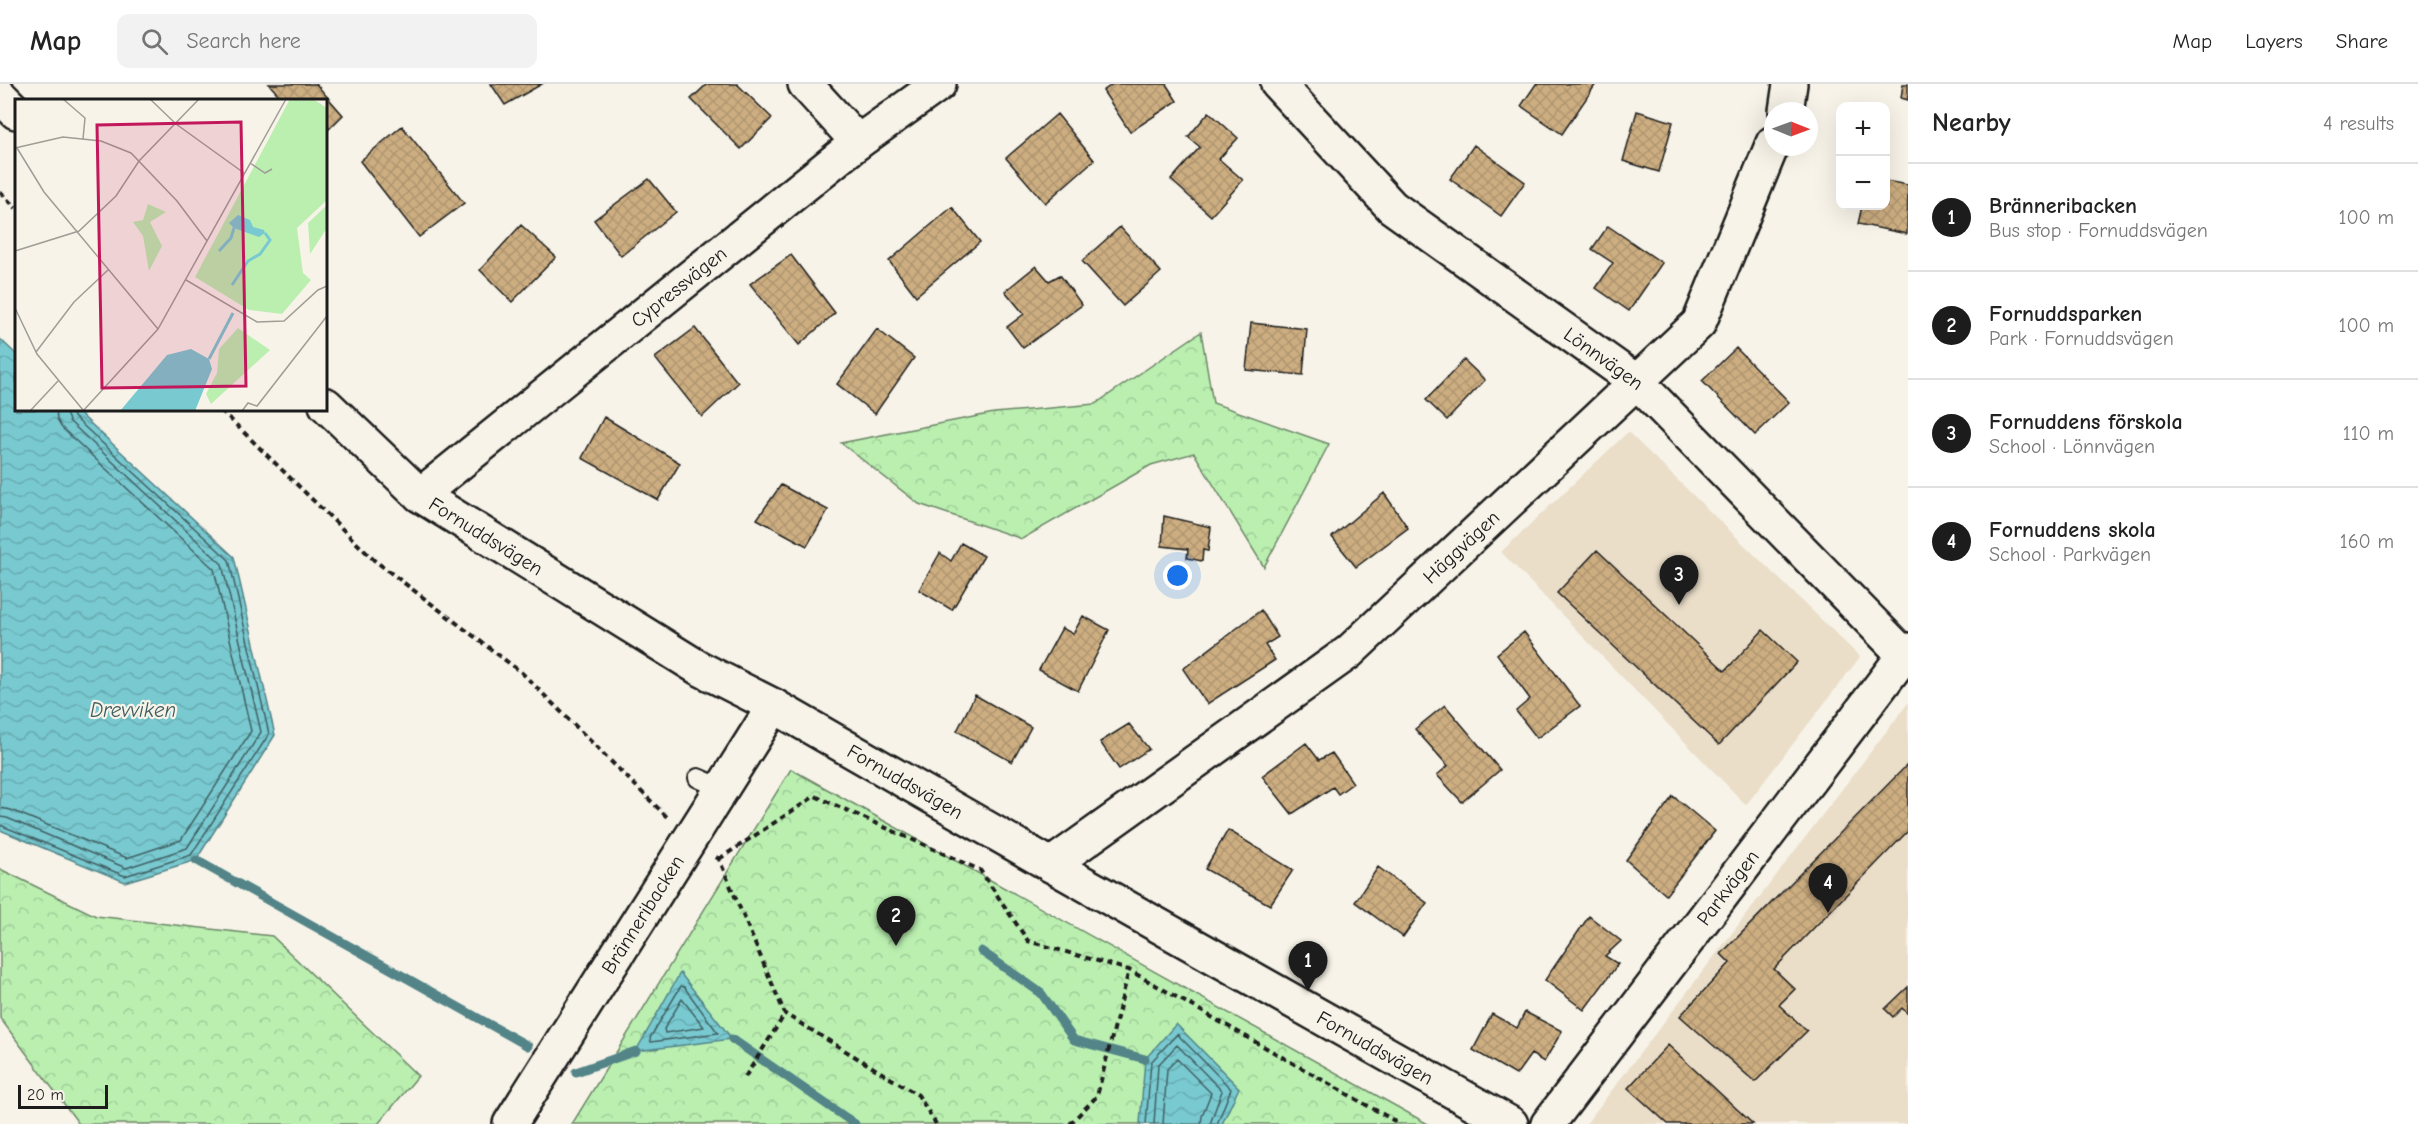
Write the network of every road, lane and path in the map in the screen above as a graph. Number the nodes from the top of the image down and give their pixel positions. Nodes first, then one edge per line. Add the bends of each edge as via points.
1 (804, 84) edge
2 (939, 84) edge
3 (1278, 84) edge
4 (1790, 84) edge
5 (0, 96) edge
6 (1787, 102) edge
7 (15, 111) edge
8 (858, 142) junction
9 (1768, 156) edge
10 (0, 192) edge
11 (15, 207) edge
12 (1637, 382) junction
13 (327, 406) edge
14 (222, 411) edge
15 (420, 495) junction
16 (1906, 654) edge
17 (774, 706) junction
18 (689, 839) junction
19 (719, 859) junction
20 (1051, 866) junction
21 (1129, 970) junction
22 (785, 1014) junction
23 (745, 1077) dead end
24 (510, 1124) edge
25 (936, 1124) edge
26 (1070, 1124) edge
27 (1400, 1124) edge
28 (1511, 1124) edge
29 (1548, 1124) edge

1 - 8 street
2 - 8 street, Cypressvägen
3 - 12 street, Lönnvägen via 1392,207
4 - 6 street
5 - 7 street
8 - 15 street, Cypressvägen
9 - 12 street, Häggvägen via 1700,323
10 - 11 path
12 - 16 street, Lönnvägen
12 - 20 street, Häggvägen via 1349,652
13 - 15 street, Fornuddsvägen
14 - 18 path via 374,560 522,672
15 - 17 street, Fornuddsvägen via 699,668
16 - 29 street, Parkvägen
17 - 18 street, Bränneribacken via 710,783
17 - 20 street, Fornuddsvägen
18 - 19 path
18 - 24 street, Bränneribacken
19 - 21 path via 815,796 980,870 1028,941
19 - 22 path
20 - 28 street, Fornuddsvägen
21 - 26 path via 1097,1096
21 - 27 path
22 - 23 path
22 - 25 path via 918,1095

